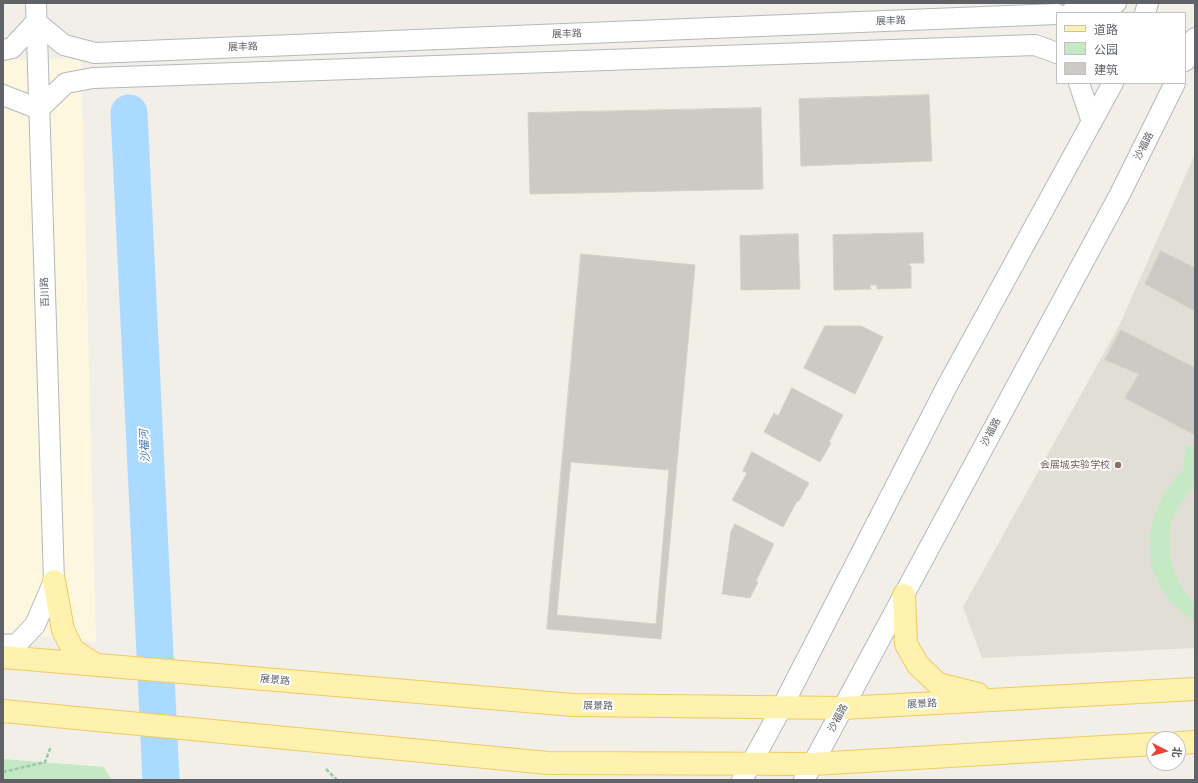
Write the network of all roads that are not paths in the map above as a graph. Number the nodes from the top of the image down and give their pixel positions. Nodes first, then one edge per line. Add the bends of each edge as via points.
1 (1116, 3) edge
2 (36, 12) edge
3 (1086, 12) edge
4 (1048, 14) edge
5 (1195, 38) edge
6 (3, 50) edge
7 (1056, 53) edge
8 (1186, 59) edge
9 (1079, 84) edge
10 (1112, 84) edge
11 (1175, 84) edge
12 (3, 95) edge
13 (39, 109) junction
14 (1092, 122) junction
15 (54, 581) junction
16 (904, 594) junction
17 (3, 645) edge
18 (3, 657) edge
19 (96, 665) junction
20 (1195, 689) edge
21 (999, 700) junction
22 (782, 707) junction
23 (843, 708) junction
24 (3, 711) edge
25 (1146, 745) edge
26 (605, 764) junction
27 (746, 772) edge
28 (809, 772) edge
29 (646, 780) edge

1 - 3 street via 1101,11
2 - 4 street, 展丰路 via 64,45 95,53
2 - 6 street via 12,48
2 - 13 street, 百川路
5 - 8 street
7 - 13 street via 1034,45 93,78 66,83
9 - 14 street
10 - 14 street
11 - 16 street, 沙福路 via 1120,194
12 - 13 street
13 - 15 street, 百川路
14 - 22 street via 947,386
15 - 17 street via 35,625 17,644
15 - 19 main road via 63,630 73,650
16 - 21 main road via 906,644 918,665 938,684
16 - 23 street, 沙福路
18 - 19 main road, 展景路
19 - 22 main road, 展景路 via 574,705
20 - 21 main road, 展景路
21 - 23 main road, 展景路
22 - 23 main road, 展景路
22 - 27 street
23 - 28 street, 沙福路
24 - 26 main road via 548,763
25 - 28 main road
26 - 27 main road
26 - 29 main road
27 - 28 main road

